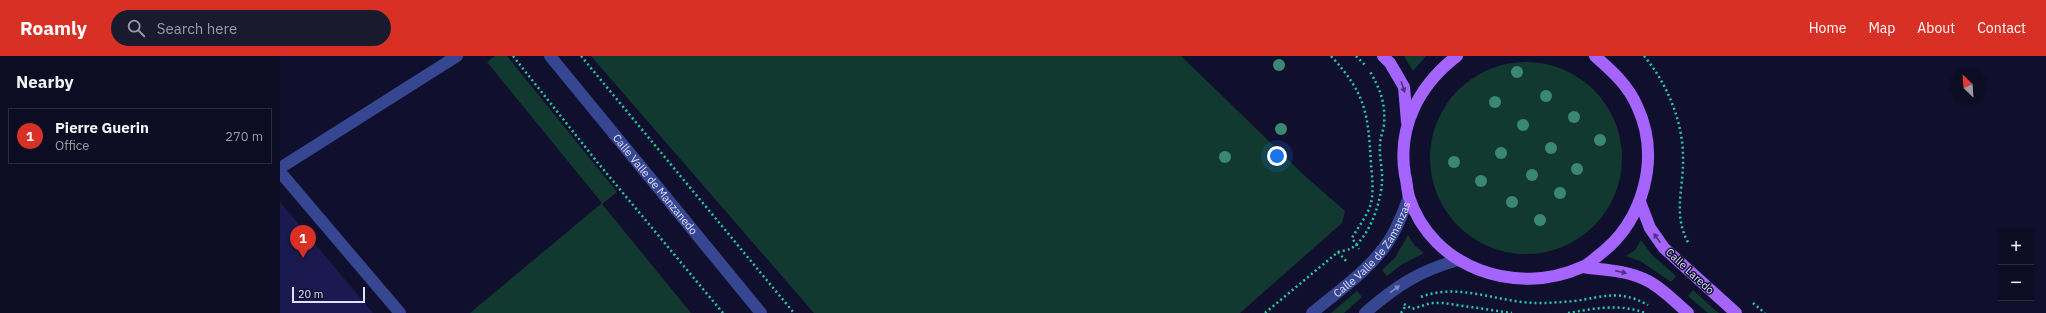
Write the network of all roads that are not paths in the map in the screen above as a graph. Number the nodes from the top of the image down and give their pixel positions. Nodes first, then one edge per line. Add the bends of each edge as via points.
1 (458, 56) edge
2 (550, 56) edge
3 (1383, 56) edge
4 (1457, 56) edge
5 (1595, 56) edge
6 (1407, 124) junction
7 (280, 168) edge
8 (280, 172) edge
9 (1409, 197) junction
10 (1640, 202) junction
11 (1458, 260) junction
12 (1583, 267) junction
13 (400, 313) edge
14 (761, 313) edge
15 (1312, 313) edge
16 (1365, 313) edge
17 (1688, 313) edge
18 (1736, 313) edge

1 - 7 street
2 - 14 street, Calle Valle de Manzanedo
3 -> 6 main road via 1404,87
4 - 6 main road via 1441,69 1420,94
5 - 10 main road via 1619,77 1637,105 1647,137 1648,170
6 - 9 main road via 1403,161
8 - 13 street
9 - 11 main road via 1420,221 1437,242
9 - 15 street, Calle Valle de Zamanzas via 1384,249
10 - 12 main road via 1626,228 1607,249
18 -> 10 main road, Calle Laredo via 1664,248 1650,228
11 - 12 main road via 1488,274 1520,280 1552,277
16 -> 11 street via 1410,278 1432,267
12 -> 17 main road via 1620,272 1644,279

